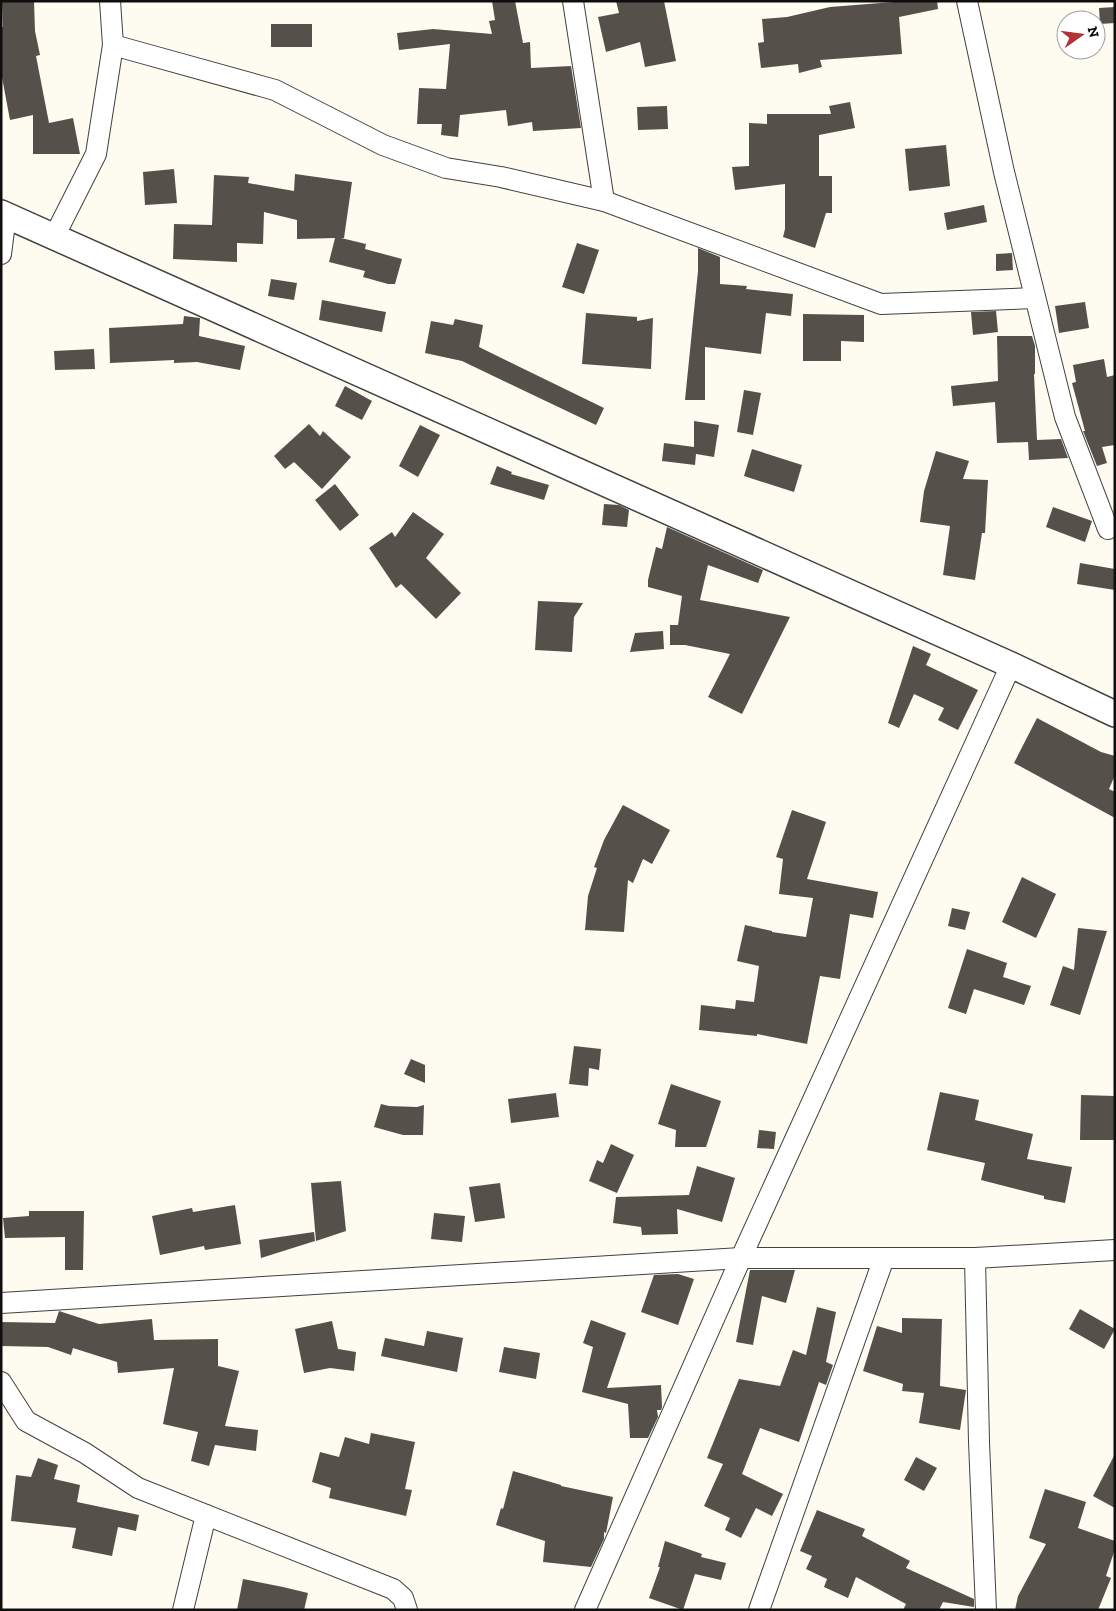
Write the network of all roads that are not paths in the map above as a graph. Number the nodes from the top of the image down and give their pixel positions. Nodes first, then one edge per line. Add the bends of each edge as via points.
1 (110, 1) edge
2 (572, 1) edge
3 (967, 1) edge
4 (113, 46) junction
5 (604, 201) junction
6 (4, 214) edge
7 (54, 237) junction
8 (1, 254) edge
9 (1035, 298) junction
10 (1108, 529) dead end
11 (1011, 665) junction
12 (1115, 714) edge
13 (1115, 1250) edge
14 (741, 1258) junction
15 (884, 1258) junction
16 (975, 1258) junction
17 (1, 1303) edge
18 (1, 1382) edge
19 (206, 1515) junction
20 (182, 1610) edge
21 (406, 1610) edge
22 (585, 1610) edge
23 (759, 1610) edge
24 (986, 1610) edge

1 - 4 street
2 - 5 street
3 - 9 street
4 - 5 street via 275,90 383,145 446,168 502,177
4 - 7 street via 96,154
5 - 9 street via 881,304
6 - 7 street
6 - 8 street
7 - 11 street
9 - 10 street via 1065,417
11 - 12 street
11 - 14 street
13 - 16 street
14 - 15 street
14 - 17 street
14 - 22 street
15 - 16 street
15 - 23 street
16 - 24 street
18 - 19 street via 26,1421 85,1453 138,1488
19 - 20 street
19 - 21 street via 393,1589 403,1598

